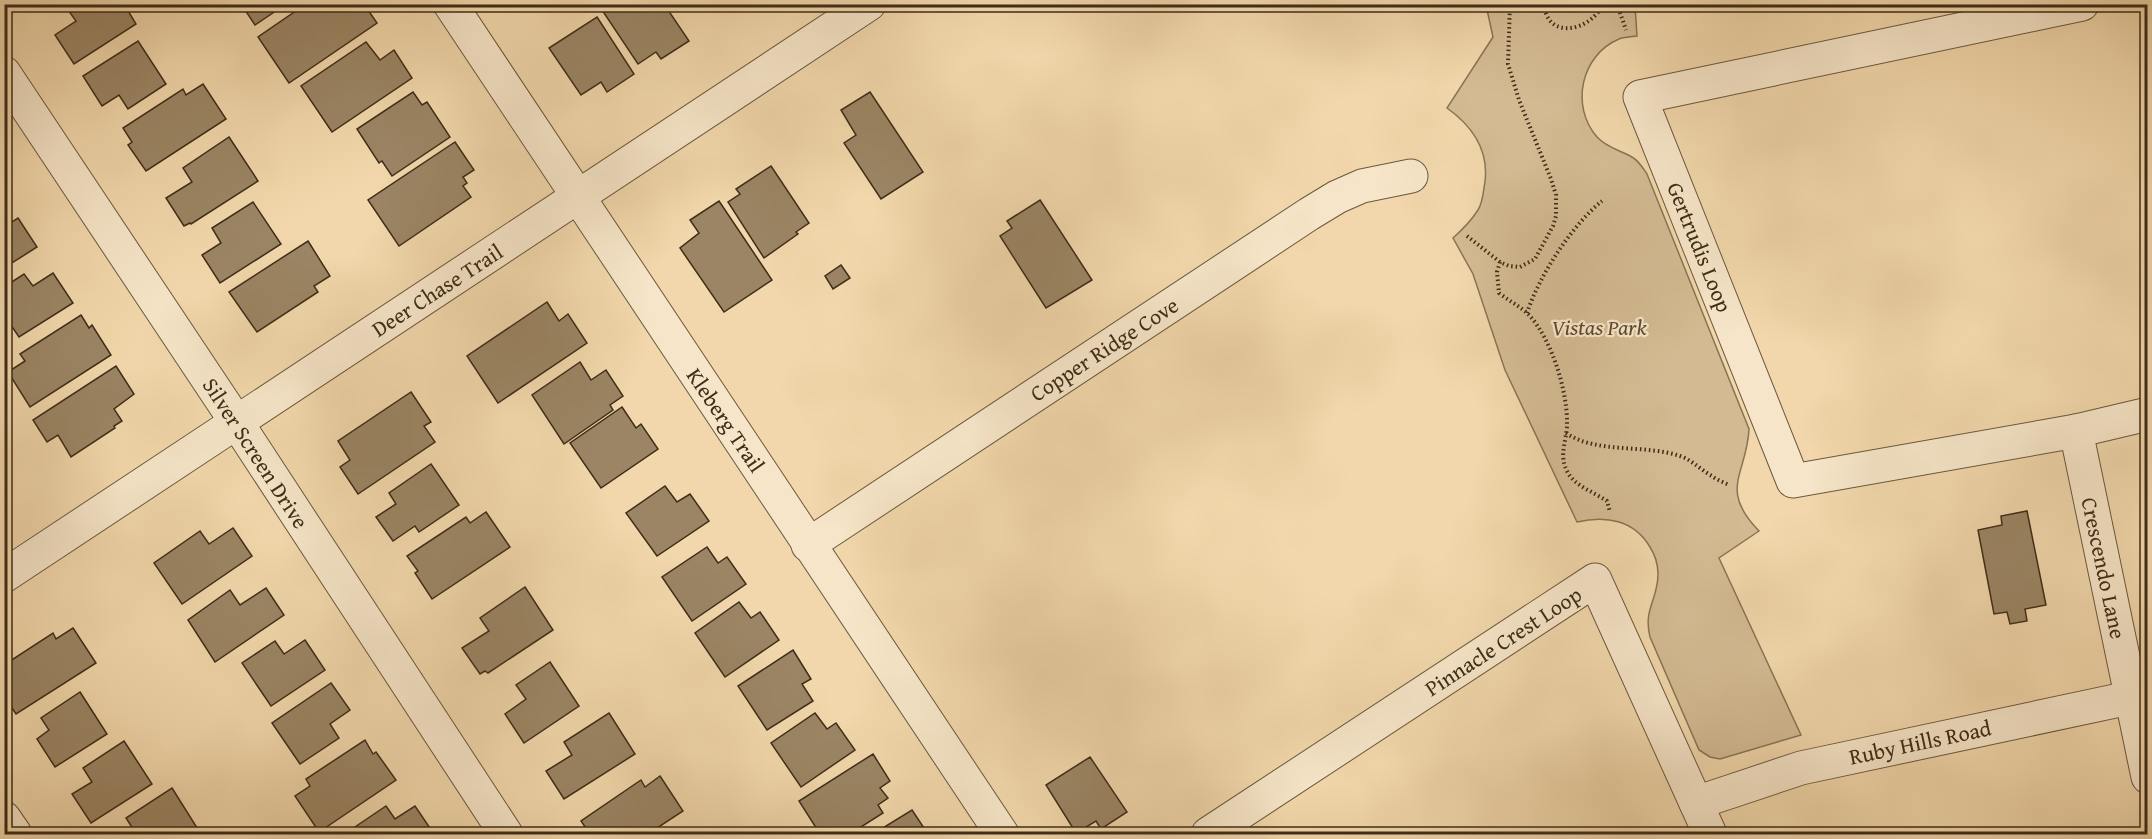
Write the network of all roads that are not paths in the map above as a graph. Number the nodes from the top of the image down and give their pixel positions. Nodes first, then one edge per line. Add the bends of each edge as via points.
1 (450, 4) edge
2 (869, 4) edge
3 (2082, 4) edge
4 (4, 73) edge
5 (1411, 176) dead end
6 (578, 198) junction
7 (2148, 414) edge
8 (237, 423) junction
9 (2076, 430) junction
10 (808, 545) junction
11 (4, 576) edge
12 (2139, 696) edge
13 (2148, 777) edge
14 (1696, 803) junction
15 (4, 818) edge
16 (15, 834) edge
17 (506, 834) edge
18 (1002, 834) edge
19 (1208, 834) edge
20 (1710, 834) edge

1 - 6 street, Kleberg Trail
2 - 6 street, Deer Chase Trail
3 - 9 street, Gertrudis Loop via 1640,97 1793,482
4 - 8 street, Silver Screen Drive
5 - 10 street, Copper Ridge Cove via 1362,186 1309,214
6 - 8 street, Deer Chase Trail
6 - 10 street, Kleberg Trail
7 - 9 street, Gertrudis Loop
8 - 11 street, Deer Chase Trail
8 - 17 street, Silver Screen Drive
9 - 12 street, Crescendo Lane
10 - 18 street, Kleberg Trail
12 - 13 street, Crescendo Lane
12 - 14 street, Ruby Hills Road via 1801,768
14 - 19 street, Pinnacle Crest Loop via 1595,580
14 - 20 street, Pinnacle Crest Loop
15 - 16 street

